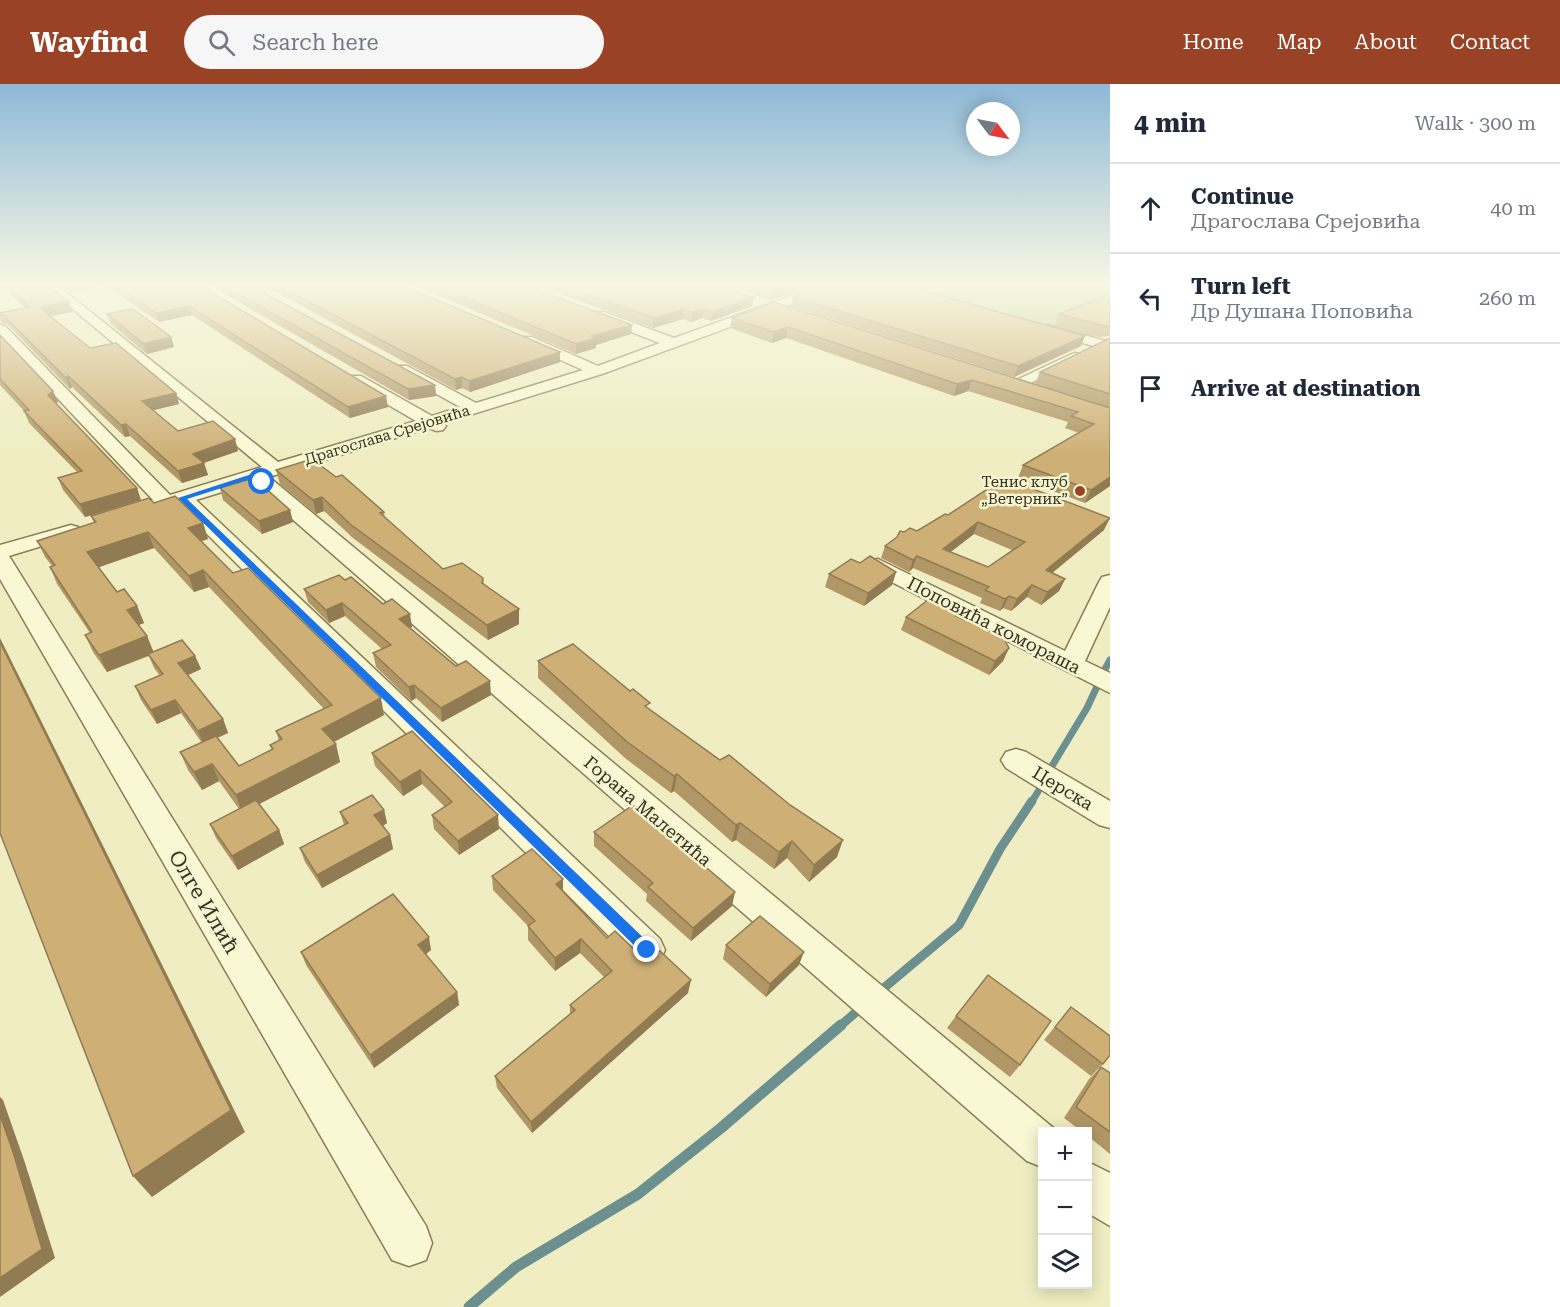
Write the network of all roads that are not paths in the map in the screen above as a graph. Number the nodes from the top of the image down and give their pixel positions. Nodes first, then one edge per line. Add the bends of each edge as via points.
1 (14, 342) edge
2 (116, 342) edge
3 (532, 342) edge
4 (1105, 342) edge
5 (673, 343) edge
6 (392, 364) edge
7 (339, 370) edge
8 (597, 371) junction
9 (1035, 391) edge
10 (475, 409) junction
11 (432, 425) junction
12 (265, 472) junction
13 (174, 501) junction
14 (124, 516) edge
15 (87, 527) edge
16 (0, 552) edge
17 (0, 560) edge
18 (878, 566) edge
19 (1110, 582) edge
20 (1071, 664) junction
21 (1110, 684) edge
22 (1016, 760) dead end
23 (1110, 816) edge
24 (647, 950) dead end
25 (1038, 1143) edge
26 (1092, 1187) edge
27 (1110, 1203) edge
28 (409, 1243) dead end

1 - 13 street
2 - 12 street, Горана Малетића
3 - 8 street
4 - 9 street via 1008,383
5 - 8 street, Драгослава Срејовића
6 - 10 street
7 - 11 street
8 - 10 street, Драгослава Срејовића
10 - 11 street, Драгослава Срејовића
11 - 12 street, Драгослава Срејовића
12 - 13 street, Драгослава Срејовића
12 - 25 street, Горана Малетића
13 - 14 street, Драгослава Срејовића
13 - 24 street
15 - 16 street
17 - 28 street, Олге Илић
18 - 20 street, Поповића комораша
19 - 20 street
20 - 21 street, Поповића комораша
22 - 23 street, Церска
26 - 27 street

